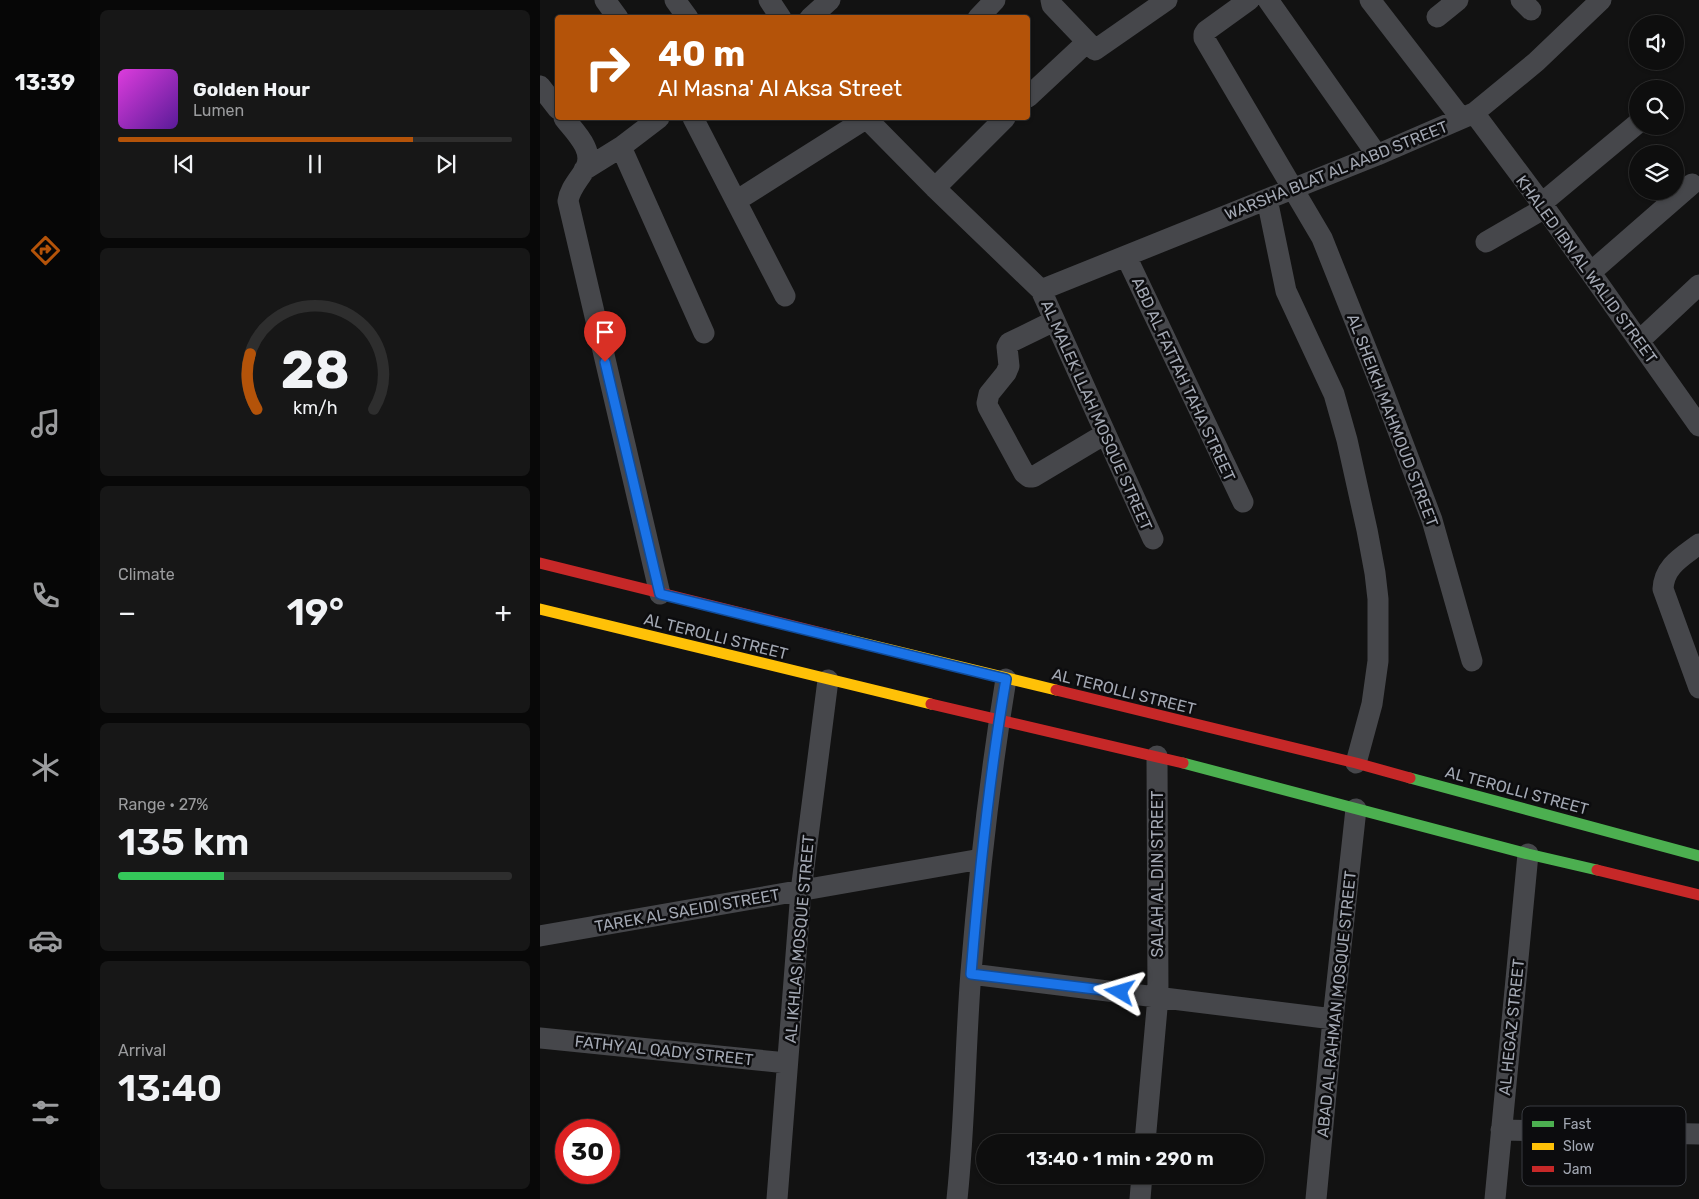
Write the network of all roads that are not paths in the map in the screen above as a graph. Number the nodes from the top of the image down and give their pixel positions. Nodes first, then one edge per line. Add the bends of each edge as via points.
1 (606, 0) edge
2 (675, 0) edge
3 (769, 0) edge
4 (830, 0) edge
5 (995, 0) edge
6 (1051, 0) edge
7 (1167, 0) edge
8 (1249, 0) edge
9 (1268, 0) edge
10 (1370, 0) edge
11 (1458, 0) edge
12 (1602, 0) edge
13 (616, 15) edge
14 (686, 15) edge
15 (779, 15) edge
16 (813, 15) edge
17 (981, 15) edge
18 (1437, 18) dead end
19 (1087, 42) junction
20 (540, 86) edge
21 (1030, 94) edge
22 (555, 105) edge
23 (1467, 116) junction
24 (565, 120) edge
25 (656, 120) edge
26 (694, 120) edge
27 (872, 120) edge
28 (1003, 120) edge
29 (1629, 131) edge
30 (621, 147) junction
31 (1377, 155) junction
32 (584, 170) junction
33 (1692, 184) dead end
34 (935, 188) junction
35 (1292, 189) junction
36 (1267, 199) junction
37 (736, 201) junction
38 (1544, 206) junction
39 (1486, 242) dead end
40 (1126, 256) junction
41 (1590, 272) junction
42 (1699, 284) edge
43 (1040, 290) junction
44 (785, 296) dead end
45 (1054, 321) junction
46 (704, 333) dead end
47 (1639, 341) junction
48 (1699, 426) edge
49 (1105, 434) junction
50 (1243, 502) dead end
51 (1153, 539) dead end
52 (1699, 544) edge
53 (540, 563) edge
54 (660, 594) junction
55 (540, 609) edge
56 (1472, 661) dead end
57 (1006, 679) junction
58 (828, 680) junction
59 (1698, 684) edge
60 (999, 720) junction
61 (1157, 756) junction
62 (1356, 763) junction
63 (1356, 809) junction
64 (1528, 854) junction
65 (1699, 856) edge
66 (981, 859) junction
67 (801, 891) junction
68 (1699, 894) edge
69 (540, 936) edge
70 (971, 974) junction
71 (1158, 997) junction
72 (1333, 1019) junction
73 (540, 1038) edge
74 (788, 1063) junction
75 (1501, 1130) junction
76 (1522, 1130) edge
77 (1146, 1134) edge
78 (1686, 1134) edge
79 (1699, 1134) edge
80 (1141, 1184) edge
81 (777, 1199) edge
82 (957, 1199) edge
83 (1140, 1199) edge
84 (1316, 1199) edge
85 (1495, 1199) edge

1 - 13 street
2 - 14 street
3 - 15 street
4 - 16 street
5 - 17 street
6 - 19 street
7 - 19 street via 1095,50
8 - 35 street, AL SHEIKH MAHMOUD STREET via 1206,31 1204,38
9 - 31 street
10 - 23 street, KHALED IBN AL WALID STREET
11 - 18 street
12 - 23 street, WARSHA BLAT AL AABD STREET via 1536,62
19 - 21 street
20 - 22 street
23 - 31 street, WARSHA BLAT AL AABD STREET
23 - 38 street, KHALED IBN AL WALID STREET
24 - 32 street via 587,149 589,156
25 - 30 street
26 - 37 street
27 - 34 street
27 - 37 street
28 - 34 street
29 - 38 street
30 - 32 street
30 - 46 street
31 - 35 street, WARSHA BLAT AL AABD STREET
32 - 54 street via 569,194 569,206
33 - 41 street
34 - 43 street
35 - 36 street, WARSHA BLAT AL AABD STREET
35 - 56 street, AL SHEIKH MAHMOUD STREET via 1322,238 1383,391 1432,520
36 - 40 street, WARSHA BLAT AL AABD STREET
36 - 62 street via 1286,291 1334,394 1375,573 1378,661 1372,704
37 - 44 street
38 - 39 street
38 - 41 street, KHALED IBN AL WALID STREET
40 - 43 street, WARSHA BLAT AL AABD STREET
40 - 50 street, ABD AL FATTAH TAHA STREET
41 - 47 street, KHALED IBN AL WALID STREET
42 - 47 street
43 - 45 street, AL MALEK LLAH MOSQUE STREET
45 - 49 street, AL MALEK LLAH MOSQUE STREET
45 - 49 street via 1009,343 1009,366 989,394 988,407 1029,477
47 - 48 street, KHALED IBN AL WALID STREET
49 - 51 street, AL MALEK LLAH MOSQUE STREET
52 - 59 street via 1667,571 1662,589
53 - 54 street, AL TEROLLI STREET
54 - 57 street, AL TEROLLI STREET
55 - 58 street, AL TEROLLI STREET
57 - 60 street
57 - 62 street, AL TEROLLI STREET
58 - 60 street, AL TEROLLI STREET
58 - 67 street, AL IKHLAS MOSQUE STREET
60 - 61 street, AL TEROLLI STREET
60 - 66 street
61 - 63 street, AL TEROLLI STREET
61 - 71 street, SALAH AL DIN STREET
62 - 65 street, AL TEROLLI STREET
63 - 64 street, AL TEROLLI STREET
63 - 72 street, ABAD AL RAHMAN MOSQUE STREET
64 - 68 street, AL TEROLLI STREET
64 - 75 street, AL HEGAZ STREET
66 - 67 street, TAREK AL SAEIDI STREET
66 - 70 street
67 - 69 street, TAREK AL SAEIDI STREET
67 - 74 street, AL IKHLAS MOSQUE STREET
70 - 71 street
70 - 82 street
71 - 72 street
71 - 77 street, SALAH AL DIN STREET
72 - 84 street, ABAD AL RAHMAN MOSQUE STREET
73 - 74 street, FATHY AL QADY STREET
74 - 81 street, AL IKHLAS MOSQUE STREET
75 - 76 street
75 - 85 street, AL HEGAZ STREET
78 - 79 street
80 - 83 street

